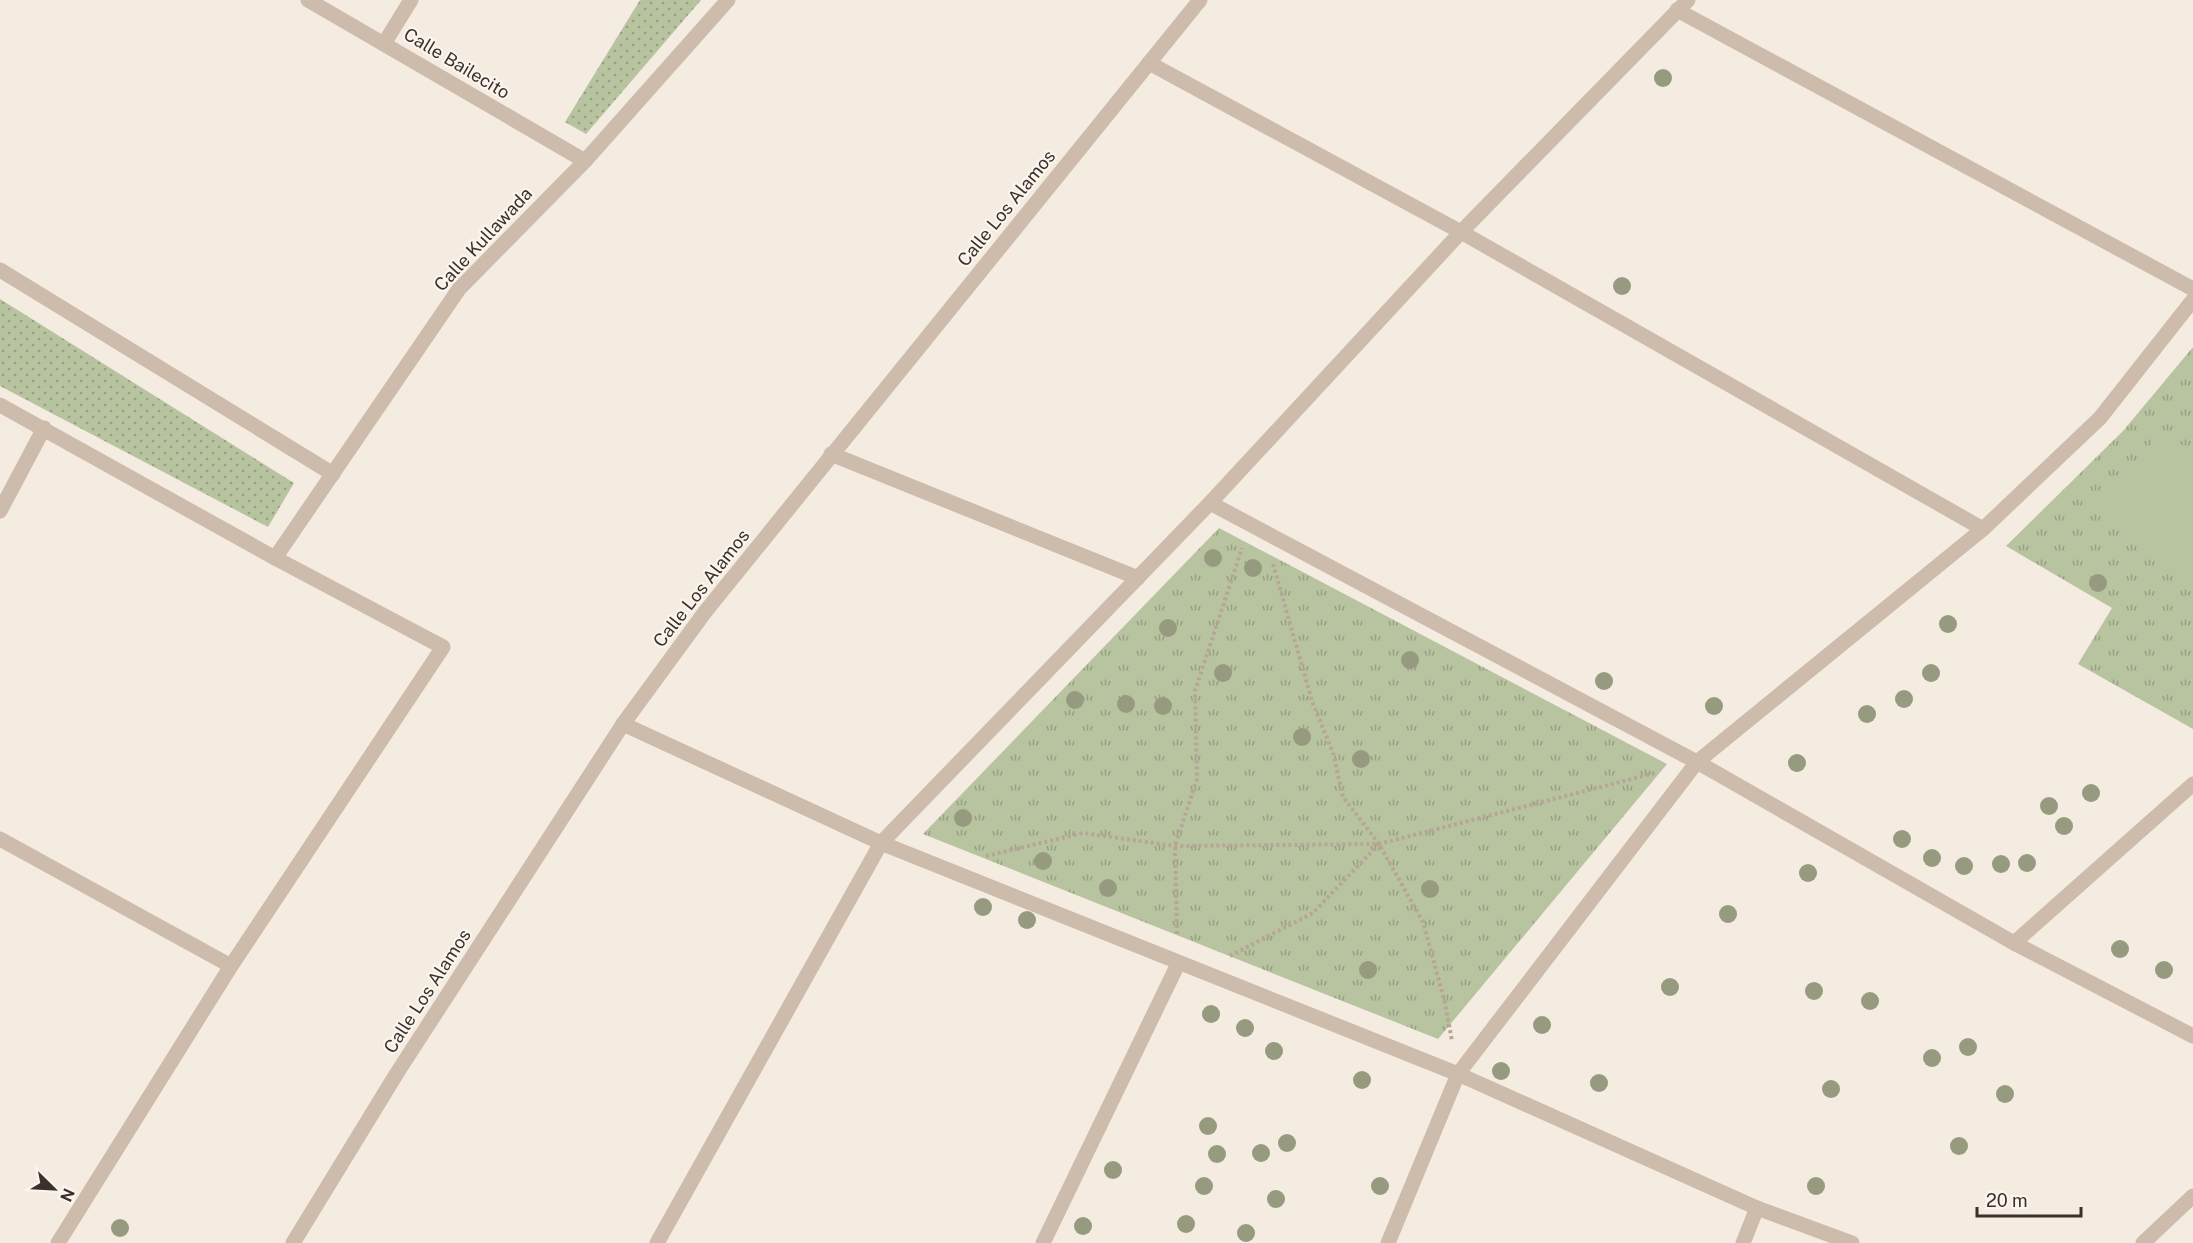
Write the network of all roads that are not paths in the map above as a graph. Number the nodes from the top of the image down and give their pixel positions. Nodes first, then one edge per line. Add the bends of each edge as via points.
1 (308, 0) edge
2 (411, 0) edge
3 (728, 0) edge
4 (1200, 0) edge
5 (1682, 5) edge
6 (385, 42) junction
7 (1149, 63) junction
8 (585, 161) junction
9 (1461, 232) junction
10 (0, 270) edge
11 (2193, 289) edge
12 (2193, 300) edge
13 (0, 405) edge
14 (44, 428) junction
15 (831, 454) junction
16 (333, 474) junction
17 (1210, 503) junction
18 (0, 511) edge
19 (1983, 529) junction
20 (275, 558) junction
21 (1138, 578) junction
22 (623, 724) junction
23 (1697, 762) junction
24 (2193, 784) edge
25 (0, 839) edge
26 (881, 843) junction
27 (2014, 943) junction
28 (1178, 964) junction
29 (231, 966) junction
30 (2193, 1036) edge
31 (1458, 1074) junction
32 (2193, 1196) edge
33 (1756, 1208) junction
34 (58, 1243) edge
35 (293, 1243) edge
36 (657, 1243) edge
37 (1042, 1243) edge
38 (1388, 1243) edge
39 (1743, 1243) edge
40 (1851, 1243) edge
41 (2143, 1243) edge

1 - 6 street, Calle Bailecito
2 - 6 street
3 - 8 street, Calle Kullawada
4 - 7 street, Calle Los Alamos
5 - 9 street
5 - 11 street
6 - 8 street, Calle Bailecito
7 - 9 street
7 - 15 street, Calle Los Alamos
8 - 16 street, Calle Kullawada via 459,289
9 - 17 street
9 - 19 street
10 - 16 street
12 - 19 street via 2100,418
13 - 14 street
14 - 18 street
14 - 20 street
15 - 21 street
15 - 22 street, Calle Los Alamos via 705,612
16 - 20 street, Calle Kullawada
17 - 21 street
17 - 23 street
19 - 23 street
20 - 29 street via 443,647
21 - 26 street
22 - 26 street
22 - 35 street, Calle Los Alamos via 397,1073
23 - 27 street
23 - 31 street
24 - 27 street
25 - 29 street
26 - 28 street
26 - 36 street
27 - 30 street
28 - 31 street
28 - 37 street
29 - 34 street
31 - 33 street
31 - 38 street
32 - 41 street
33 - 39 street
33 - 40 street

